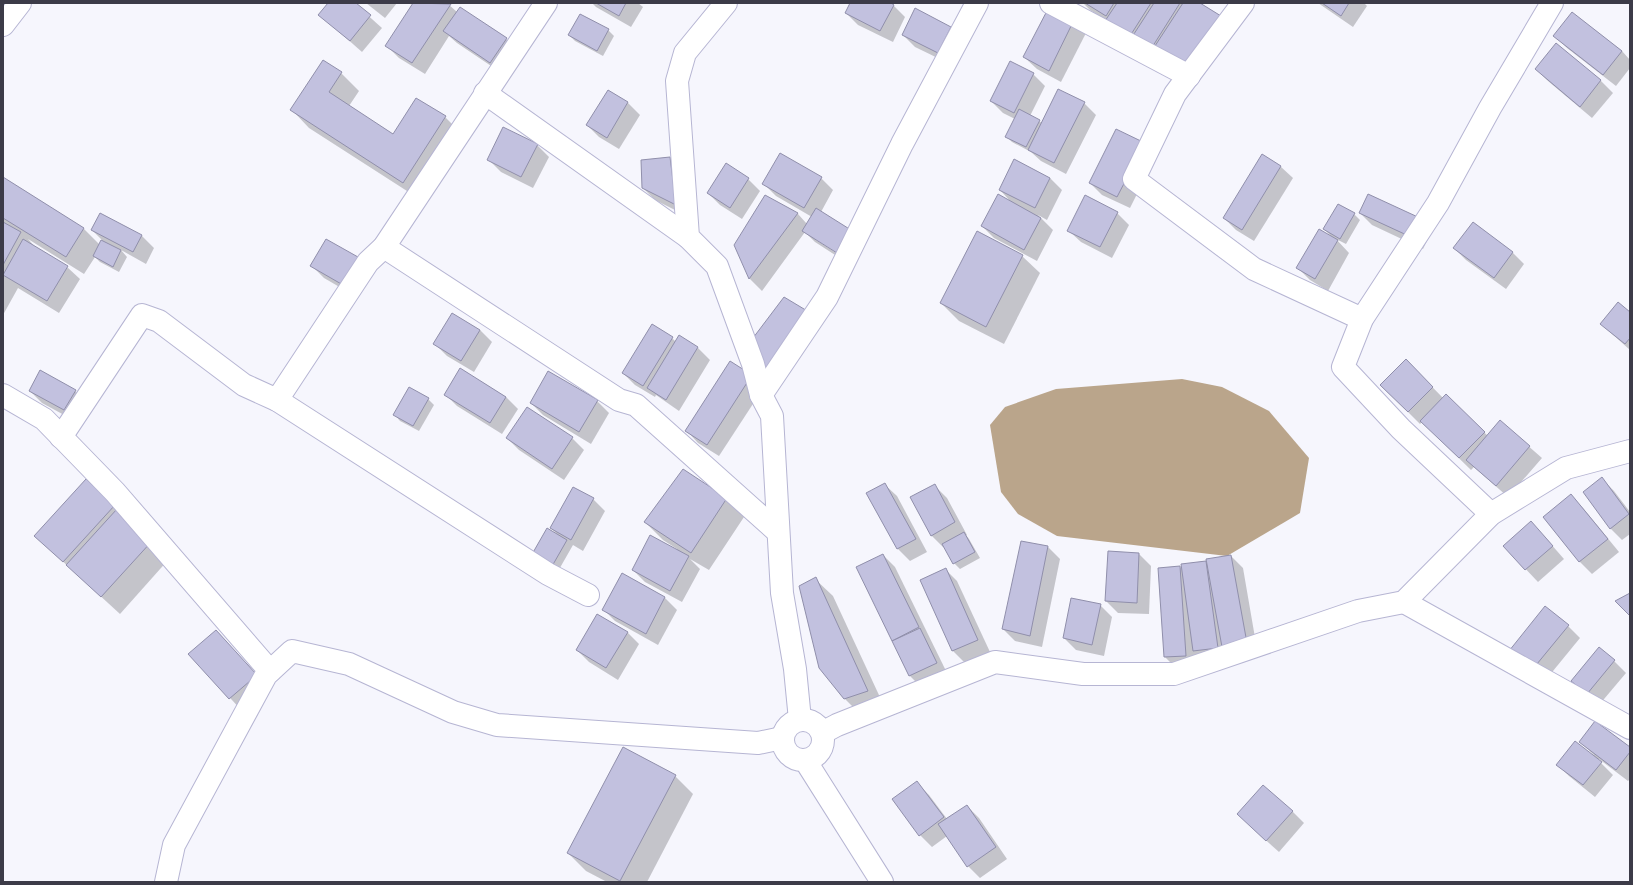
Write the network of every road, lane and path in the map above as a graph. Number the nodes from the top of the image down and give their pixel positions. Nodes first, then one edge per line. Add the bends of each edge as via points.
1 (20, 3) edge
2 (546, 3) edge
3 (726, 3) edge
4 (977, 3) edge
5 (1050, 3) edge
6 (1244, 3) edge
7 (1552, 3) edge
8 (3, 25) edge
9 (1189, 76) junction
10 (484, 93) junction
11 (688, 237) junction
12 (384, 247) junction
13 (1362, 319) junction
14 (3, 395) edge
15 (761, 395) junction
16 (276, 400) junction
17 (61, 436) junction
18 (1630, 451) edge
19 (1491, 514) junction
20 (778, 532) junction
21 (588, 595) dead end
22 (1404, 602) junction
23 (270, 671) junction
24 (800, 720) junction
25 (1630, 728) edge
26 (822, 733) junction
27 (782, 738) junction
28 (805, 760) junction
29 (166, 882) edge
30 (882, 882) edge

1 - 8 street
2 - 10 street
3 - 11 street via 684,53 677,81
4 - 15 street via 902,144 827,296
5 - 9 street
6 - 9 street
7 - 13 street via 1438,203
9 - 13 street via 1175,94 1134,179 1254,269
10 - 11 street
10 - 12 street
11 - 15 street via 717,266 753,364
12 - 16 street via 368,262
12 - 20 street via 619,400 636,405
13 - 19 street via 1343,367 1401,429
14 - 17 street via 44,419
15 - 20 street via 772,416
16 - 17 street via 244,385 159,321 142,315
16 - 21 street via 548,574
17 - 23 street via 120,498
18 - 19 street via 1566,468
19 - 22 street
20 - 24 street via 782,593 795,669
22 - 25 street
22 - 26 street via 1358,611 1174,674 1083,674 995,662
23 - 27 street via 292,651 349,664 453,712 497,726 758,743
23 - 29 street via 174,845
24 - 26 street via 810,721
24 - 27 street via 792,723
26 - 28 street via 820,751 814,757
27 - 28 street via 783,747 788,755
28 - 30 street

